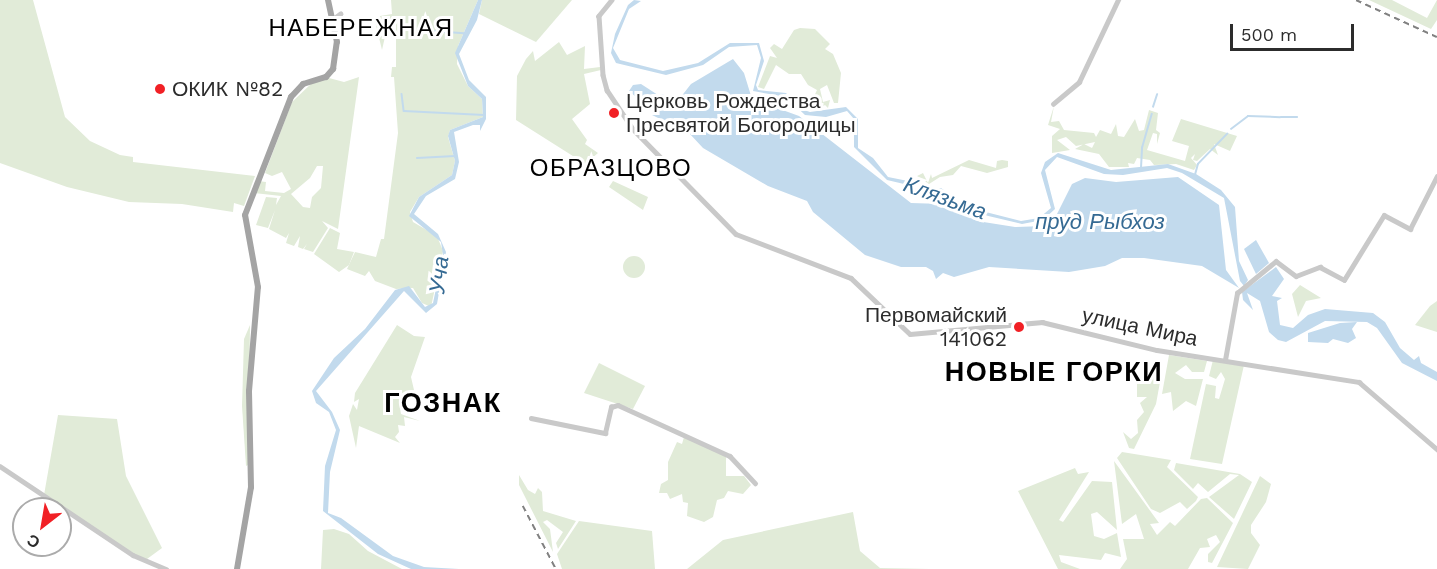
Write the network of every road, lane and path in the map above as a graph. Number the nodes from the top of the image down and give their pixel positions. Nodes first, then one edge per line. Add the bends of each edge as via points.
1 (328, 0) edge
2 (612, 0) edge
3 (1118, 0) edge
4 (340, 14) dead end
5 (333, 19) junction
6 (1053, 104) dead end
7 (1437, 176) edge
8 (1225, 360) junction
9 (531, 418) dead end
10 (1437, 449) edge
11 (0, 466) edge
12 (755, 483) dead end
13 (166, 569) edge
14 (237, 569) edge

1 - 5 main road
2 - 8 street, улица Мира via 599,18 607,90 633,129 735,234 851,278 910,334 1042,322 1157,350
3 - 6 street via 1076,85
4 - 5 street
5 - 14 main road via 337,55 328,76 303,84 291,97 245,210 258,282 249,391 251,487
7 - 8 street via 1410,229 1384,215 1344,280 1320,267 1296,276 1280,262 1274,262 1245,286 1234,296
8 - 10 street, улица Мира via 1362,383
9 - 12 street via 604,433 611,407 618,405 730,456
11 - 13 street via 133,555

